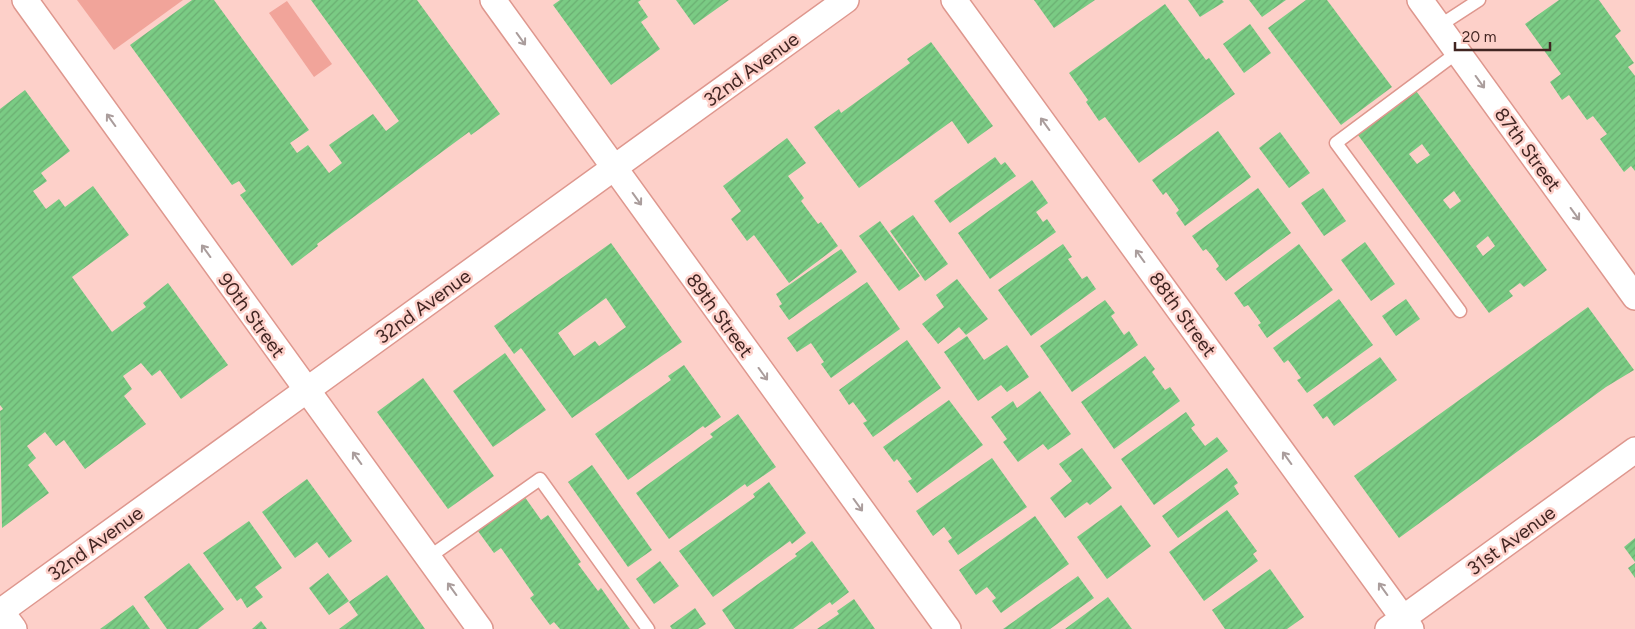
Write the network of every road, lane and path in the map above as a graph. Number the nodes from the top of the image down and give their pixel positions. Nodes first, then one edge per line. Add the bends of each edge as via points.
1 (25, 0) edge
2 (493, 0) edge
3 (846, 0) edge
4 (954, 0) edge
5 (1420, 0) edge
6 (1479, 0) edge
7 (1439, 26) junction
8 (1458, 52) junction
9 (614, 168) junction
10 (1635, 297) edge
11 (1460, 311) dead end
12 (307, 390) junction
13 (1635, 450) edge
14 (429, 557) junction
15 (4, 616) edge
16 (1401, 625) edge
17 (480, 629) edge
18 (648, 629) edge
19 (948, 629) edge

12 -> 1 street, 90th Street
2 -> 9 street, 89th Street
3 - 9 street, 32nd Avenue
16 -> 4 street, 88th Street
5 - 7 street, 87th Street
6 - 7 lane
7 - 8 street, 87th Street
8 -> 10 street, 87th Street
8 - 11 lane via 1336,142
9 - 12 street, 32nd Avenue
9 -> 19 street, 89th Street
14 -> 12 street, 90th Street
12 - 15 street, 32nd Avenue
13 - 16 street, 31st Avenue
17 -> 14 street, 90th Street
14 - 18 lane via 540,479

